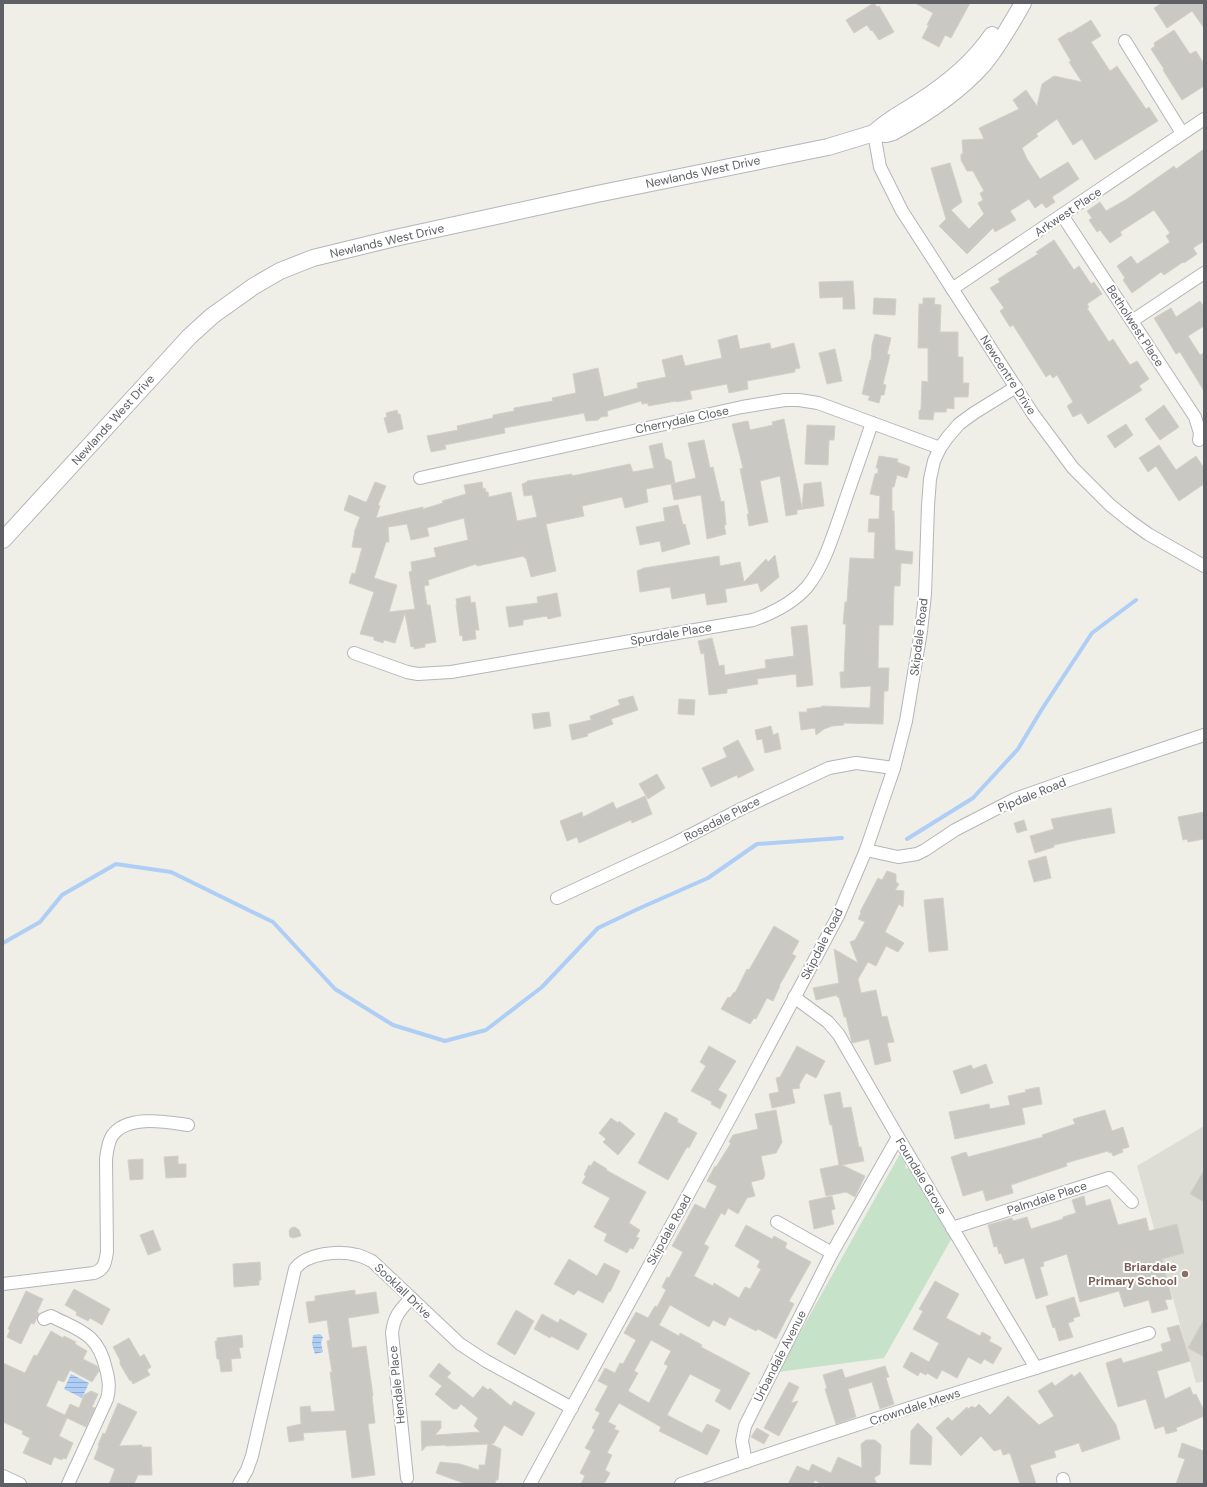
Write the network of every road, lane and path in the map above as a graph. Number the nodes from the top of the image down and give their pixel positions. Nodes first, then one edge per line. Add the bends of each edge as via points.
1 (1012, 3) edge
2 (1023, 3) edge
3 (1125, 41) dead end
4 (1204, 120) edge
5 (874, 133) junction
6 (1182, 133) junction
7 (1062, 215) junction
8 (1204, 273) edge
9 (952, 289) junction
10 (1132, 321) junction
11 (1016, 387) junction
12 (872, 423) junction
13 (1199, 440) dead end
14 (940, 448) junction
15 (420, 478) dead end
16 (3, 540) edge
17 (1204, 566) edge
18 (354, 653) dead end
19 (1204, 736) edge
20 (894, 768) junction
21 (866, 850) junction
22 (557, 898) dead end
23 (794, 997) junction
24 (188, 1125) dead end
25 (898, 1137) junction
26 (1132, 1202) dead end
27 (777, 1222) dead end
28 (952, 1228) junction
29 (832, 1253) junction
30 (3, 1284) edge
31 (411, 1298) junction
32 (44, 1319) dead end
33 (1149, 1333) dead end
34 (1036, 1368) junction
35 (572, 1408) junction
36 (746, 1462) junction
37 (3, 1476) edge
38 (407, 1478) dead end
39 (20, 1484) edge
40 (68, 1484) edge
41 (239, 1484) edge
42 (530, 1484) edge
43 (682, 1484) edge

1 - 5 street, Newlands West Drive via 972,60 942,87
2 - 5 street, Newlands West Drive via 988,59 954,93 904,126 886,134
3 - 6 street
4 - 6 street, Arkwest Place
5 - 9 street, Newcentre Drive via 880,167 885,179 902,212
5 - 16 street, Newlands West Drive via 828,146 339,251 280,271 232,300 189,337
6 - 7 street, Arkwest Place
7 - 9 street, Arkwest Place
7 - 10 street, Betholwest Place
8 - 10 street
9 - 11 street, Newcentre Drive
10 - 13 street, Betholwest Place via 1195,417 1200,433
11 - 14 street, Skipdale Road via 959,424
11 - 17 street, Newcentre Drive via 1073,468 1110,505 1148,534
12 - 14 street, Cherrydale Close
12 - 15 street, Cherrydale Close via 818,403 785,400 742,407
12 - 18 street, Spurdale Place via 819,569 806,587 774,612 753,620 451,672 407,672
14 - 20 street, Skipdale Road via 930,479 921,631 906,721
19 - 21 street, Pipdale Road via 1015,800 955,830 917,854 898,857
20 - 21 street, Skipdale Road
20 - 22 street, Rosedale Place via 856,763 829,768
21 - 23 street, Skipdale Road via 838,916
23 - 25 street, Foundale Grove via 834,1028
23 - 35 street, Skipdale Road
24 - 30 street via 154,1121 136,1123 124,1125 112,1136 106,1159 107,1252 101,1270
25 - 28 street, Foundale Grove
25 - 29 street, Urbandale Avenue
26 - 28 street, Palmdale Place via 1109,1178
27 - 29 street
28 - 34 street, Foundale Grove
29 - 36 street, Urbandale Avenue via 745,1426 742,1441
31 - 35 street, Sooklall Drive via 460,1344 476,1355
31 - 38 street, Hendale Place via 393,1321 392,1332
31 - 41 street, Sooklall Drive via 372,1261 356,1254 319,1255 298,1264 252,1456
32 - 40 street via 51,1316 81,1331 96,1343 109,1381 110,1391 107,1399
33 - 34 street, Crowndale Mews
34 - 36 street, Crowndale Mews
35 - 42 street, Skipdale Road
36 - 43 street, Crowndale Mews
37 - 39 street

